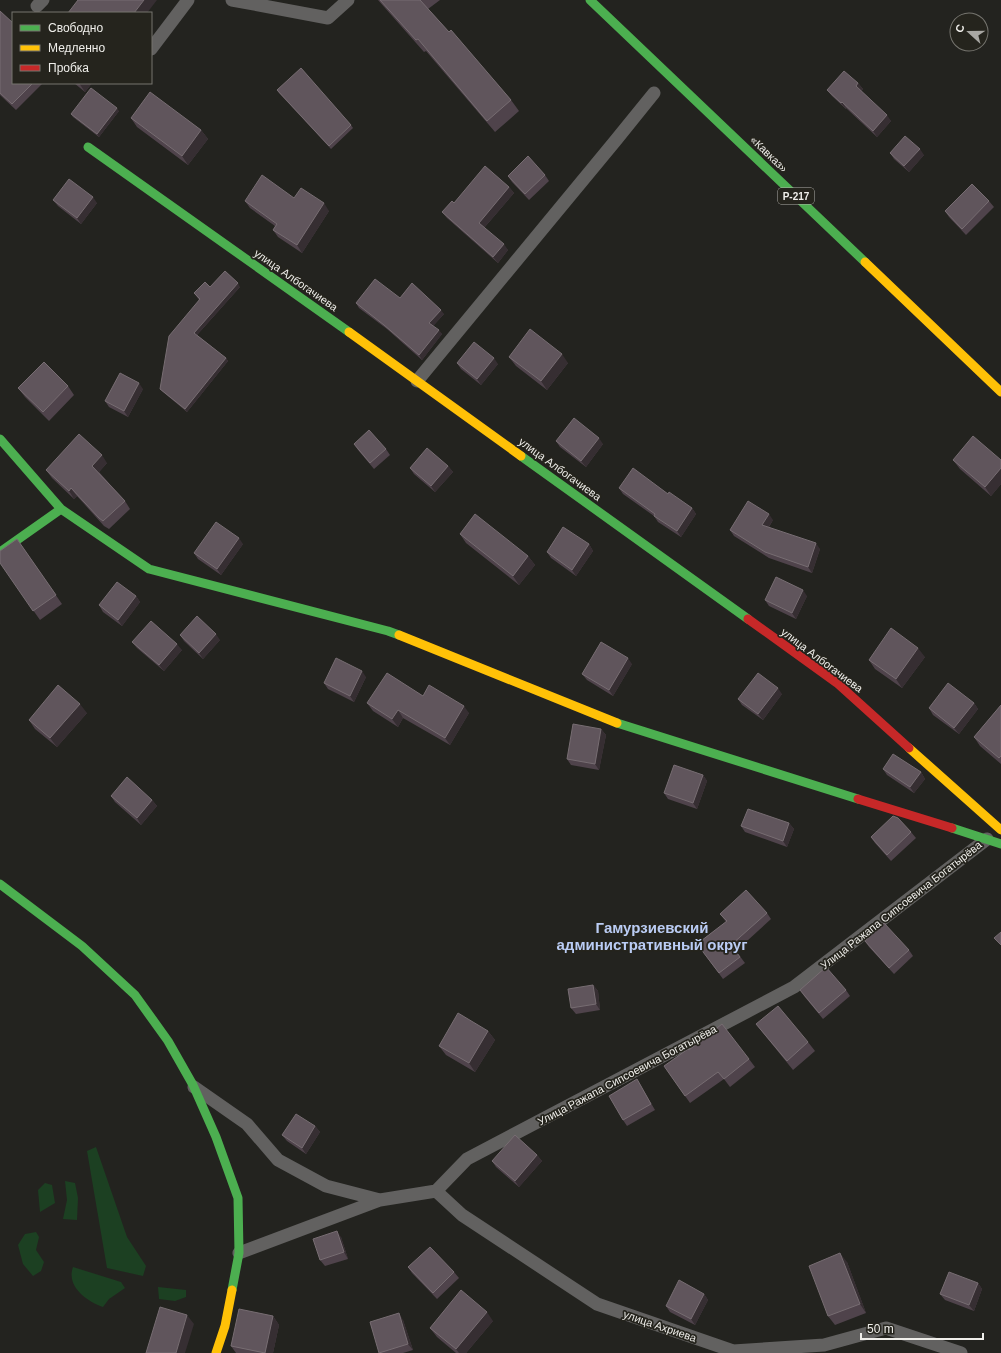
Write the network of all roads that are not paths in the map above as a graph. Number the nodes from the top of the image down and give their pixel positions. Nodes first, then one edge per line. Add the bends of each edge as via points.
1 (188, 0) edge
2 (232, 0) edge
3 (348, 0) edge
4 (590, 0) edge
5 (152, 48) edge
6 (654, 92) dead end
7 (88, 147) dead end
8 (417, 381) junction
9 (1001, 392) edge
10 (0, 439) edge
11 (61, 509) junction
12 (0, 552) edge
13 (1001, 830) edge
14 (987, 838) junction
15 (1001, 844) edge
16 (0, 884) edge
17 (193, 1086) junction
18 (436, 1191) junction
19 (380, 1200) junction
20 (239, 1253) junction
21 (216, 1353) edge
22 (961, 1353) edge

1 - 5 street
2 - 3 street via 328,18
4 - 9 main road, «Кавказ» / Р-217
6 - 8 street
7 - 8 main road, улица Албогачиева
8 - 13 main road, улица Албогачиева via 837,684
10 - 11 main road
11 - 12 main road
11 - 14 main road via 148,569 388,631 611,721
14 - 15 main road
14 - 18 street, Улица Ражапа Сипсоевича Богатырёва via 794,988 467,1159
16 - 17 main road via 82,946 135,995 168,1041
17 - 19 street via 247,1124 278,1160 326,1186
17 - 20 main road via 216,1137 238,1198
18 - 19 street
18 - 22 street, улица Ахриева via 462,1216 597,1304 733,1352 824,1345 886,1328
19 - 20 street
20 - 21 main road via 225,1326

